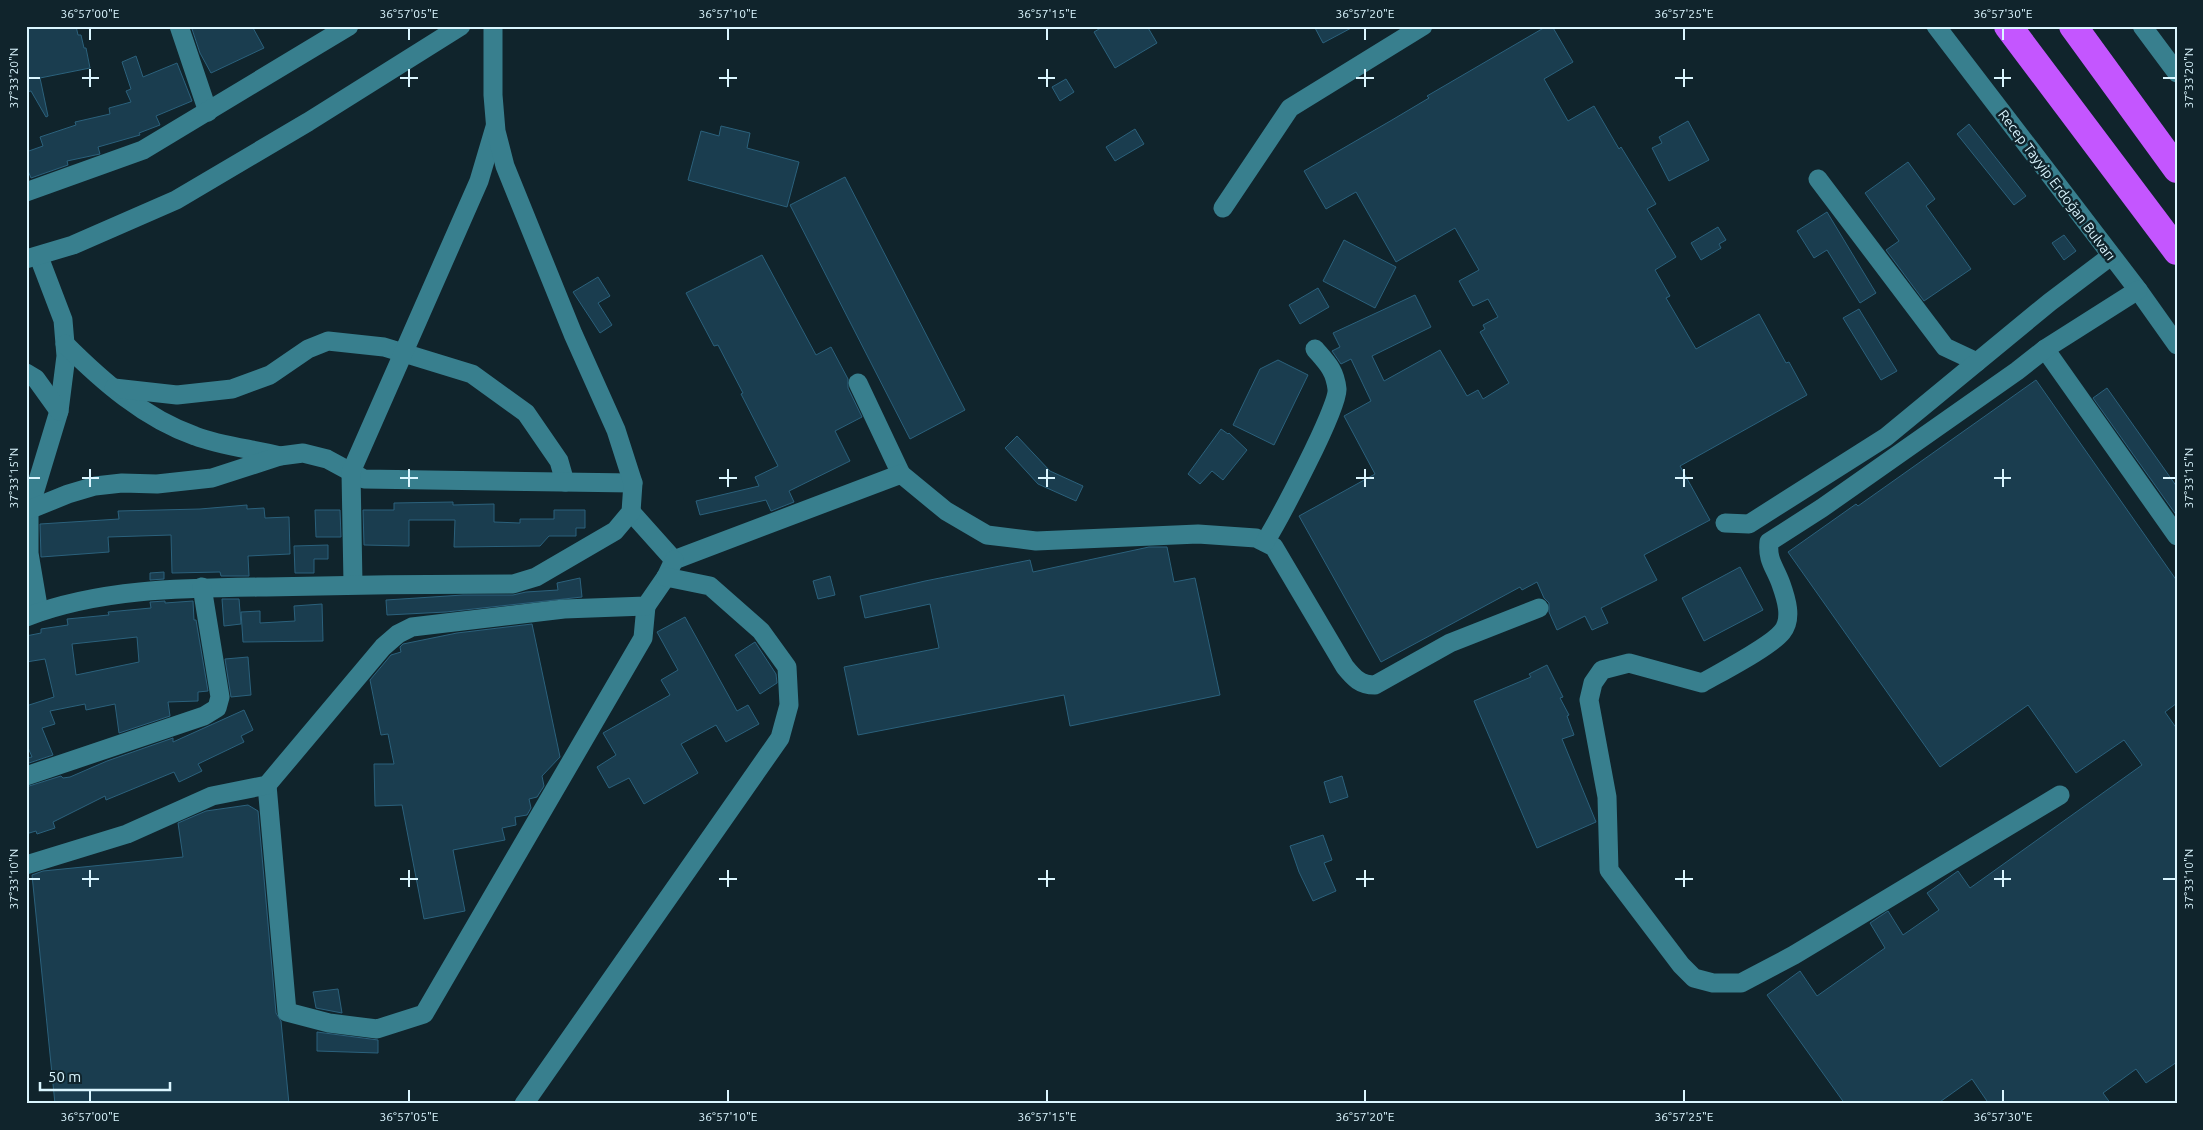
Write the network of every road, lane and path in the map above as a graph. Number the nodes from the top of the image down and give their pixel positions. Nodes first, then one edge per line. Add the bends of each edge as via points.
1 (180, 26) edge
2 (349, 26) edge
3 (461, 26) edge
4 (492, 26) edge
5 (1423, 26) edge
6 (1936, 26) edge
7 (2008, 26) edge
8 (2073, 26) edge
9 (2145, 27) edge
10 (2177, 73) edge
11 (208, 112) junction
12 (496, 125) junction
13 (2177, 168) edge
14 (1818, 179) dead end
15 (26, 192) edge
16 (1223, 208) dead end
17 (2177, 251) edge
18 (2111, 256) junction
19 (32, 258) edge
20 (2138, 290) junction
21 (65, 344) junction
22 (2177, 345) edge
23 (1315, 349) dead end
24 (2045, 349) junction
25 (403, 354) junction
26 (1977, 362) junction
27 (26, 373) edge
28 (858, 383) dead end
29 (114, 388) junction
30 (59, 411) junction
31 (280, 456) junction
32 (351, 472) junction
33 (901, 474) junction
34 (565, 482) junction
35 (633, 483) junction
36 (28, 511) edge
37 (632, 512) junction
38 (1725, 522) dead end
39 (2177, 536) edge
40 (1265, 542) junction
41 (674, 560) junction
42 (666, 577) junction
43 (353, 584) junction
44 (202, 587) junction
45 (646, 606) junction
46 (1539, 608) dead end
47 (33, 615) edge
48 (26, 776) edge
49 (267, 785) junction
50 (2060, 795) dead end
51 (26, 865) edge
52 (524, 1104) edge

1 - 11 street
2 - 11 street
3 - 19 street via 176,200 73,245
4 - 12 street
5 - 16 street via 1290,108
6 - 18 street, Recep Tayyip Erdoğan Bulvarı
7 - 17 highway
8 - 13 highway
9 - 10 street
11 - 15 street via 143,150
12 - 25 street via 479,181
12 - 35 street via 505,166 616,430
14 - 26 street via 1946,347
18 - 20 street, Recep Tayyip Erdoğan Bulvarı
18 - 26 street
19 - 21 street via 63,320
20 - 22 street, Recep Tayyip Erdoğan Bulvarı
20 - 24 street
21 - 29 street via 89,369
21 - 30 street
23 - 40 street via 1333,370 1338,391 1304,470
24 - 39 street
24 - 50 street via 2017,372 1769,542 1768,555 1789,612 1783,632 1702,683 1628,664 1602,670 1592,683 1589,700 1608,797 1609,870 1681,965 1694,978 1713,982 1741,983 1794,956
25 - 29 street via 384,347 328,341 308,349 270,375 232,389 177,394
25 - 32 street
25 - 34 street via 472,374 526,413 559,461
26 - 38 street via 1886,437 1749,524
27 - 30 street via 36,379
28 - 33 street
29 - 31 street via 143,411 195,436
30 - 36 street
31 - 32 street via 303,453 327,458
31 - 36 street via 212,478 95,486
32 - 34 street via 364,479
32 - 43 street
33 - 40 street via 946,511 987,535 1036,541 1198,534 1256,538
33 - 41 street
34 - 35 street
35 - 37 street
36 - 47 street
37 - 41 street
37 - 43 street via 615,531 536,577 513,584
40 - 46 street via 1274,547 1345,667 1364,685 1374,685 1450,643
41 - 42 street
42 - 45 street
42 - 52 street via 710,586 761,631 787,667 789,705 780,738
43 - 44 street
44 - 47 street via 149,591 60,605
44 - 48 street via 220,698 218,708 204,716
45 - 49 street via 564,609 412,627 383,647
45 - 49 street via 643,638 424,1014 377,1029 329,1023 288,1012
49 - 51 street via 212,796 127,834

